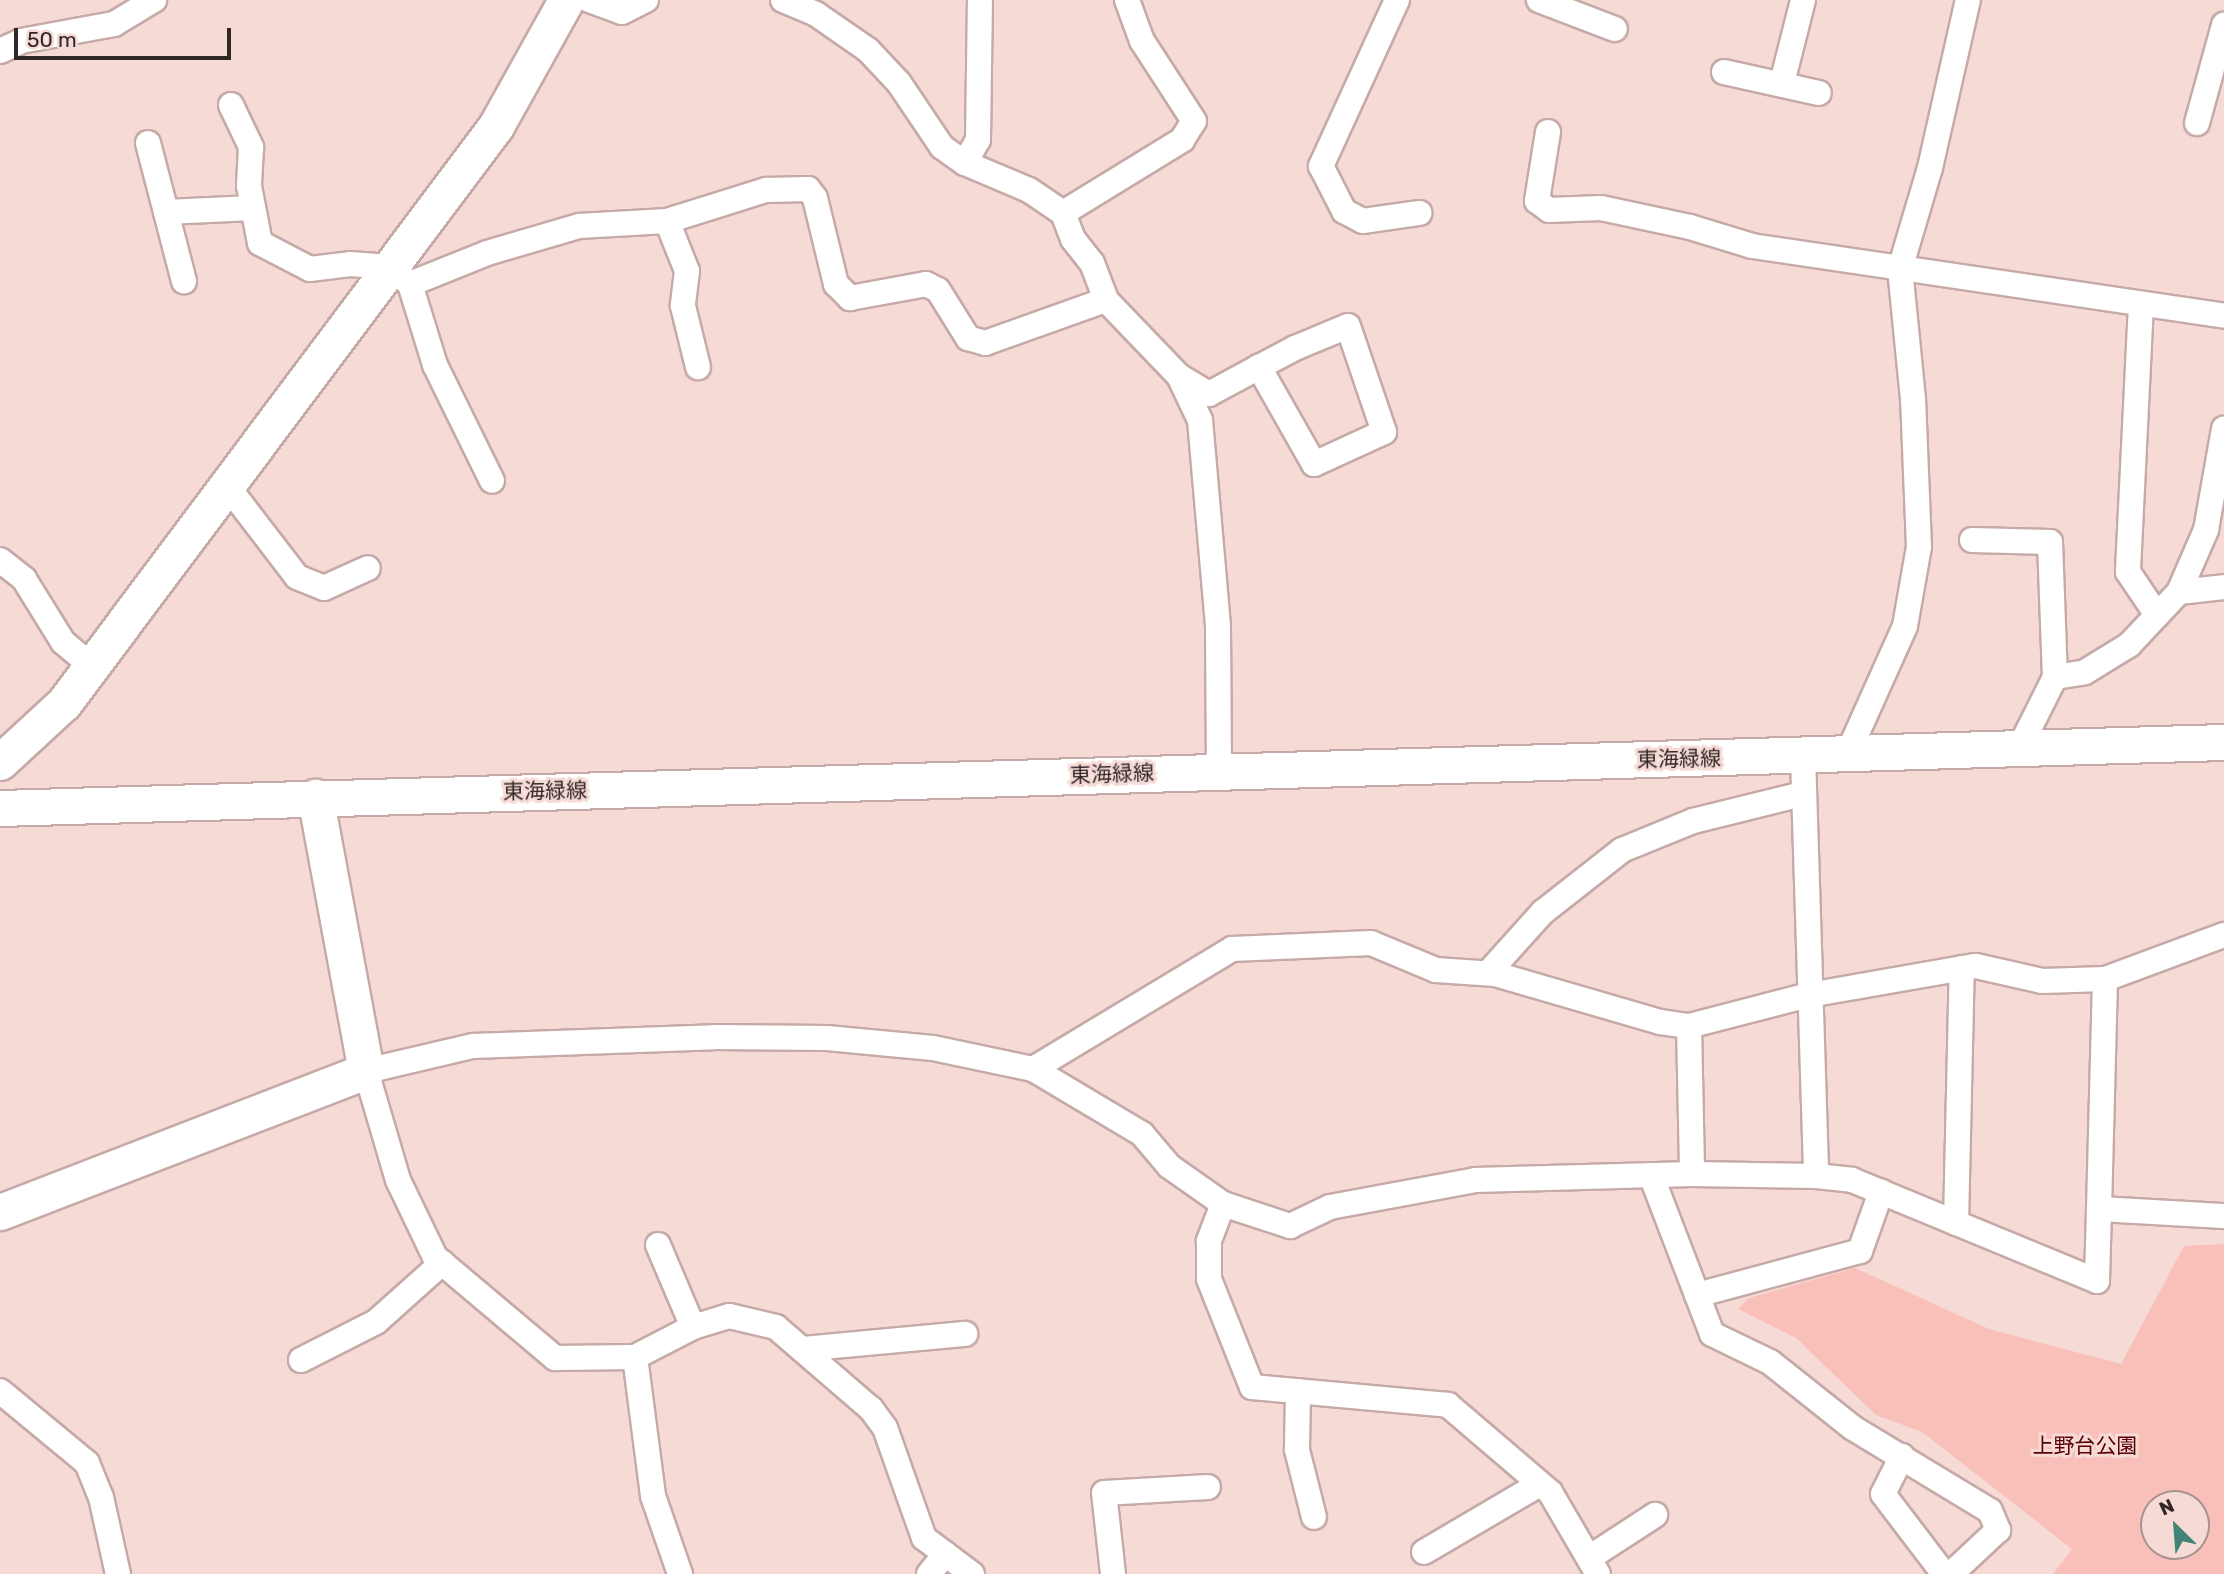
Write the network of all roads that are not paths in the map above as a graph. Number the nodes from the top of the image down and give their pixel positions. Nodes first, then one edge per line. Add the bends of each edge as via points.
1 (154, 0) edge
2 (566, 0) edge
3 (589, 0) edge
4 (646, 0) edge
5 (783, 0) edge
6 (980, 0) edge
7 (1127, 0) edge
8 (1398, 0) edge
9 (1539, 0) edge
10 (1803, 0) edge
11 (1968, 0) edge
12 (2224, 25) edge
13 (1615, 29) dead end
14 (0, 51) edge
15 (1724, 72) dead end
16 (1782, 83) junction
17 (1819, 93) dead end
18 (230, 105) dead end
19 (2197, 123) dead end
20 (1548, 132) dead end
21 (148, 143) dead end
22 (965, 163) junction
23 (253, 208) junction
24 (166, 212) junction
25 (1419, 212) dead end
26 (1063, 213) junction
27 (667, 221) junction
28 (1899, 269) junction
29 (401, 275) junction
30 (184, 281) dead end
31 (1106, 300) junction
32 (2141, 303) junction
33 (2224, 316) edge
34 (698, 367) dead end
35 (1259, 367) junction
36 (1179, 376) junction
37 (2224, 445) edge
38 (492, 481) dead end
39 (228, 487) junction
40 (1972, 540) dead end
41 (0, 560) edge
42 (368, 568) dead end
43 (2224, 587) edge
44 (2179, 592) junction
45 (2157, 615) junction
46 (92, 666) junction
47 (2055, 677) junction
48 (2224, 742) edge
49 (2019, 749) junction
50 (1848, 753) junction
51 (1803, 756) junction
52 (0, 762) edge
53 (1219, 771) junction
54 (1802, 794) junction
55 (315, 797) junction
56 (0, 808) edge
57 (2224, 935) edge
58 (1962, 968) junction
59 (1488, 973) junction
60 (2105, 979) junction
61 (1809, 995) junction
62 (1689, 1026) junction
63 (1033, 1069) junction
64 (366, 1071) junction
65 (1692, 1174) junction
66 (1651, 1175) junction
67 (1816, 1176) junction
68 (1881, 1192) junction
69 (1223, 1203) junction
70 (2099, 1209) junction
71 (0, 1212) edge
72 (2224, 1216) edge
73 (1956, 1223) junction
74 (658, 1245) dead end
75 (442, 1263) junction
76 (1697, 1295) junction
77 (693, 1327) junction
78 (965, 1334) dead end
79 (802, 1349) junction
80 (635, 1357) junction
81 (301, 1360) dead end
82 (0, 1391) edge
83 (1298, 1391) junction
84 (1902, 1456) junction
85 (1540, 1484) junction
86 (1208, 1487) dead end
87 (1655, 1515) dead end
88 (1314, 1517) dead end
89 (1424, 1552) dead end
90 (946, 1554) junction
91 (1593, 1566) edge
92 (118, 1574) edge
93 (680, 1574) edge
94 (929, 1574) edge
95 (972, 1574) edge
96 (1113, 1574) edge
97 (1944, 1574) edge
98 (1951, 1574) edge

1 - 14 street via 114,24 21,41
2 - 29 main road via 496,126
3 - 4 street via 622,12
5 - 22 street via 816,14 868,50 900,83 942,147
6 - 22 street via 978,140
7 - 26 street via 1142,41 1194,121 1182,140
8 - 25 street via 1321,166 1344,211 1363,221
9 - 13 street
10 - 16 street
11 - 28 street via 1930,168
12 - 19 street
15 - 16 street
16 - 17 street
18 - 23 street via 251,146
20 - 28 street via 1537,201 1549,210 1601,208 1752,246
21 - 24 street
22 - 26 street via 1029,190
23 - 24 street
23 - 29 street via 260,243 310,269 350,264
24 - 30 street
26 - 31 street via 1073,239 1092,263
27 - 29 street via 579,226
27 - 31 street via 766,190 808,189 815,198 836,284 850,298 926,284 938,290 968,338 985,343
27 - 34 street via 687,271 683,306
28 - 32 street
28 - 50 street via 1913,399 1919,547 1905,626
29 - 38 street via 435,365
29 - 39 main road
31 - 36 street
32 - 33 street
32 - 45 street via 2129,572
35 - 35 street via 1348,326 1384,432 1314,464
35 - 36 street via 1209,394
36 - 53 street via 1200,420 1219,626
37 - 44 street via 2206,530
39 - 42 street via 297,578 324,589
39 - 46 main road
40 - 47 street via 2050,542
41 - 46 street via 24,579 63,642
43 - 44 street
44 - 45 street
45 - 47 street via 2129,645 2085,672
46 - 52 main road via 64,703
47 - 49 street
48 - 49 main road, 東海緑線
49 - 50 main road, 東海緑線
50 - 51 main road, 東海緑線
51 - 53 main road, 東海緑線
51 - 54 street
53 - 55 main road, 東海緑線
54 - 59 street via 1693,821 1622,850 1543,912
54 - 61 street
55 - 56 main road, 東海緑線
55 - 64 main road
57 - 60 street
58 - 60 street via 1976,966 2042,981
58 - 61 street
58 - 73 street
59 - 62 street via 1660,1022
59 - 63 street via 1436,970 1371,943 1232,949
60 - 70 street
61 - 62 street
61 - 67 street
62 - 65 street
63 - 64 street via 933,1048 827,1038 714,1037 473,1046
63 - 69 street via 1142,1133 1169,1166
64 - 71 main road
64 - 75 street via 398,1180
65 - 66 street
65 - 67 street
66 - 69 street via 1475,1180 1330,1208 1290,1226
66 - 76 street
67 - 68 street via 1852,1180
68 - 73 street
68 - 76 street via 1860,1251
69 - 83 street via 1209,1241 1209,1279 1252,1387
70 - 72 street
70 - 73 street via 2098,1281
74 - 77 street
75 - 80 street via 555,1358
75 - 81 street via 376,1322
76 - 84 street via 1712,1334 1770,1362 1853,1428
77 - 79 street via 729,1316 754,1320 776,1327
77 - 80 street
78 - 79 street
79 - 90 street via 871,1409 885,1428 924,1538
80 - 93 street via 653,1496
82 - 92 street via 87,1464 101,1497
83 - 85 street via 1448,1405
83 - 88 street via 1297,1450
84 - 97 street via 1883,1494
84 - 98 street via 1990,1511 1998,1530
85 - 89 street
85 - 91 street via 1550,1492
86 - 96 street via 1104,1493
87 - 91 street
90 - 94 street
90 - 95 street

